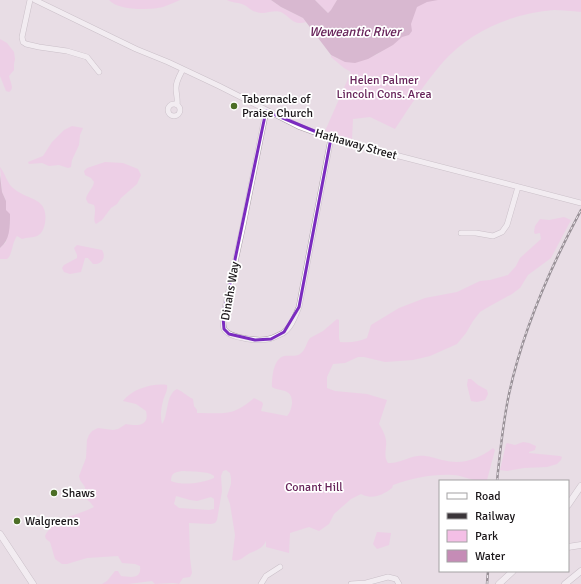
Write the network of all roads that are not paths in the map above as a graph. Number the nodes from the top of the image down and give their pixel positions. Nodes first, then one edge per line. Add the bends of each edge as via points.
1 (30, 0) edge
2 (35, 0) edge
3 (183, 69) junction
4 (99, 72) dead end
5 (177, 105) dead end
6 (266, 111) junction
7 (331, 138) junction
8 (518, 187) junction
9 (581, 204) edge
10 (461, 233) dead end
11 (581, 486) edge
12 (569, 504) edge
13 (0, 534) edge
14 (580, 545) edge
15 (569, 547) edge
16 (280, 567) dead end
17 (581, 571) edge
18 (512, 572) edge
19 (33, 584) edge
20 (261, 584) edge
21 (352, 584) edge
22 (399, 584) edge
23 (499, 584) edge
24 (564, 584) edge

1 - 4 street via 23,42 87,57
2 - 3 street, Hathaway Street
3 - 5 street via 176,85
3 - 6 street, Hathaway Street
6 - 7 street, Hathaway Street
6 - 7 street, Dinahs Way via 223,317 224,329 229,334 255,340 271,339 284,332 294,318 300,302
7 - 8 street, Hathaway Street
8 - 9 street, Hathaway Street
8 - 10 street via 507,225 502,232 493,236
11 - 12 main road
13 - 19 main road
14 - 15 main road
16 - 20 street via 266,576
17 - 24 main road
18 - 23 main road
21 - 22 street via 388,577 396,579

